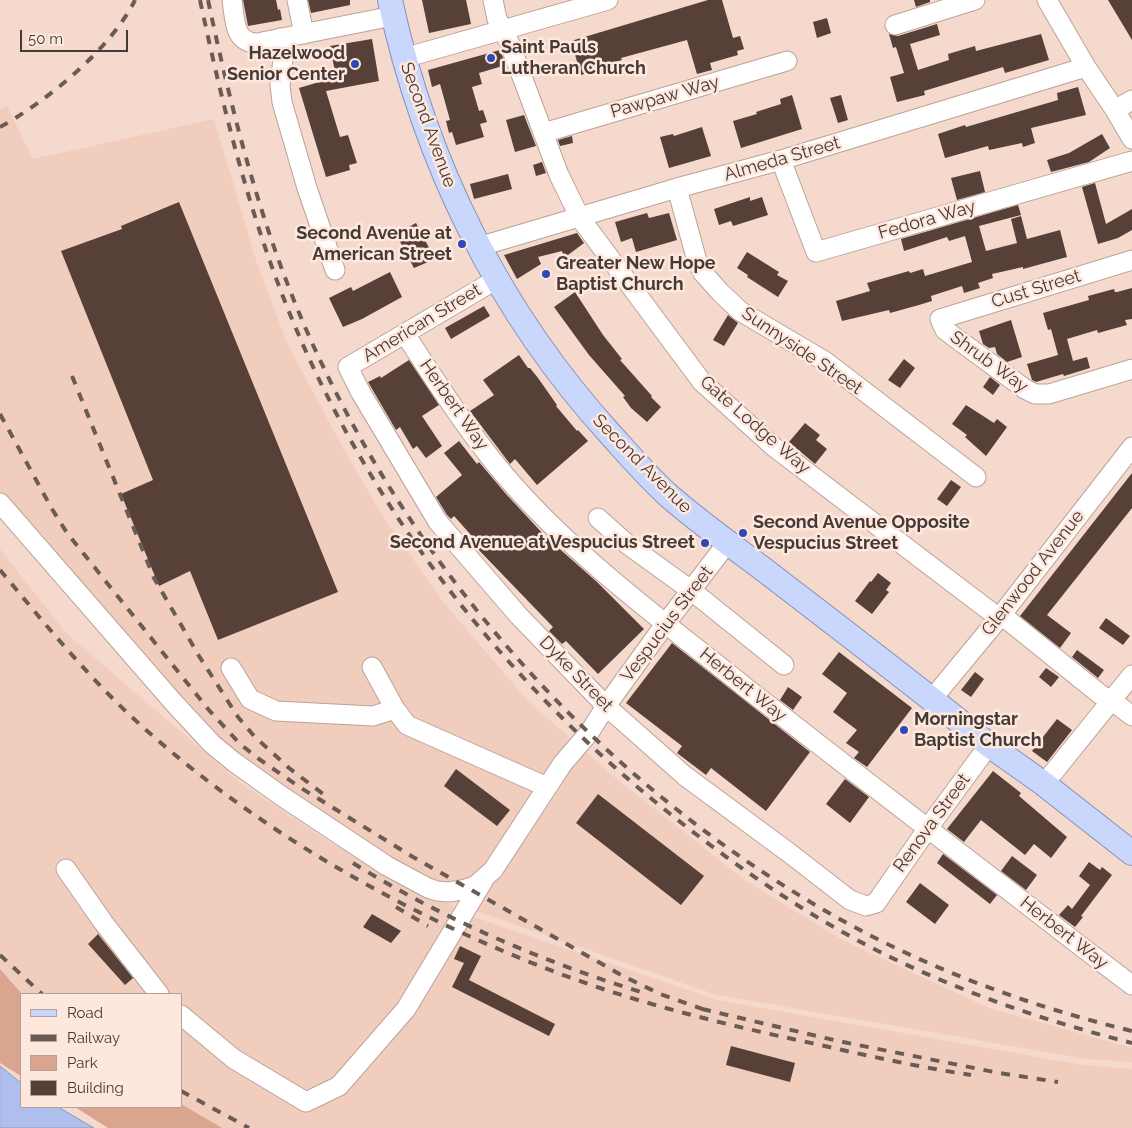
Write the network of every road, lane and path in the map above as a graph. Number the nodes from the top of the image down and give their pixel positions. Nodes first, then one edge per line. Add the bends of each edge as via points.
1 (232, 0) edge
2 (297, 0) edge
3 (493, 0) edge
4 (975, 0) edge
5 (1047, 0) edge
6 (599, 1) edge
7 (392, 8) edge
8 (895, 25) dead end
9 (503, 31) junction
10 (304, 34) junction
11 (280, 38) junction
12 (404, 58) junction
13 (787, 61) dead end
14 (1086, 67) junction
15 (1132, 100) edge
16 (1115, 110) junction
17 (543, 133) junction
18 (1132, 139) edge
19 (781, 160) junction
20 (1132, 161) edge
21 (677, 188) junction
22 (580, 218) junction
23 (478, 247) junction
24 (1132, 260) edge
25 (335, 270) dead end
26 (497, 279) junction
27 (940, 318) joint
28 (405, 334) junction
29 (348, 367) joint
30 (1132, 369) edge
31 (1132, 447) edge
32 (976, 477) dead end
33 (0, 503) edge
34 (598, 518) dead end
35 (728, 542) junction
36 (692, 591) junction
37 (998, 618) junction
38 (666, 623) junction
39 (784, 665) dead end
40 (372, 667) dead end
41 (230, 668) dead end
42 (1132, 675) edge
43 (932, 699) junction
44 (1111, 700) junction
45 (606, 706) junction
46 (396, 709) junction
47 (1132, 716) edge
48 (989, 744) junction
49 (1044, 784) junction
50 (547, 787) junction
51 (928, 828) junction
52 (1132, 853) edge
53 (66, 869) dead end
54 (484, 879) junction
55 (876, 903) joint
56 (1132, 985) edge
57 (158, 993) edge
58 (182, 1016) edge

1 - 11 street via 238,34 243,41 256,43
2 - 10 street
3 - 9 street, Gate Lodge Way
4 - 8 street
5 - 14 street
6 - 9 street
7 - 10 street
7 - 12 main road, Second Avenue
9 - 12 street
9 - 17 street, Gate Lodge Way
10 - 11 street
11 - 25 street via 282,102
12 - 23 main road, Second Avenue via 436,155
13 - 17 street, Pawpaw Way
14 - 16 street
14 - 19 street, Almeda Street
15 - 16 street
16 - 18 street
17 - 22 street, Gate Lodge Way
19 - 20 street, Fedora Way via 816,252
19 - 21 street, Almeda Street
21 - 22 street, Almeda Street
21 - 32 street, Sunnyside Street via 697,261 720,292 740,311 826,362
22 - 23 street, Almeda Street
22 - 37 street, Gate Lodge Way via 702,382 774,446
23 - 26 main road, Second Avenue
24 - 27 street, Cust Street
26 - 28 street, American Street
26 - 35 main road, Second Avenue via 553,366 596,419 668,495
27 - 30 street, Shrub Way via 945,330 1035,394 1049,394
28 - 29 street, American Street
28 - 38 street, Herbert Way via 514,486 588,560
29 - 45 street, Dyke Street via 438,522 519,616
31 - 37 street, Glenwood Avenue
33 - 54 street via 190,722 234,762 387,866 417,882 437,891 449,892 468,888
34 - 36 street via 627,544
35 - 36 street, Vespucius Street
35 - 43 main road, Second Avenue
36 - 38 street, Vespucius Street
36 - 39 street
37 - 43 street, Glenwood Avenue
37 - 44 street, Gate Lodge Way via 1009,621
38 - 45 street, Vespucius Street
38 - 51 street, Herbert Way
40 - 46 street
41 - 46 street via 250,699 276,711 373,716
42 - 44 street
43 - 48 main road, Second Avenue
44 - 47 street, Gate Lodge Way
44 - 49 street
45 - 50 street, Vespucius Street
45 - 55 street, Dyke Street via 685,776 850,900 866,906
46 - 50 street via 407,725
48 - 49 main road, Second Avenue
48 - 51 street, Renova Street
49 - 52 main road, Second Avenue
50 - 54 street, Vespucius Street via 504,855
51 - 55 street, Renova Street
51 - 56 street, Herbert Way
53 - 57 street via 102,922
54 - 58 street via 406,1009 339,1086 306,1102 234,1059

